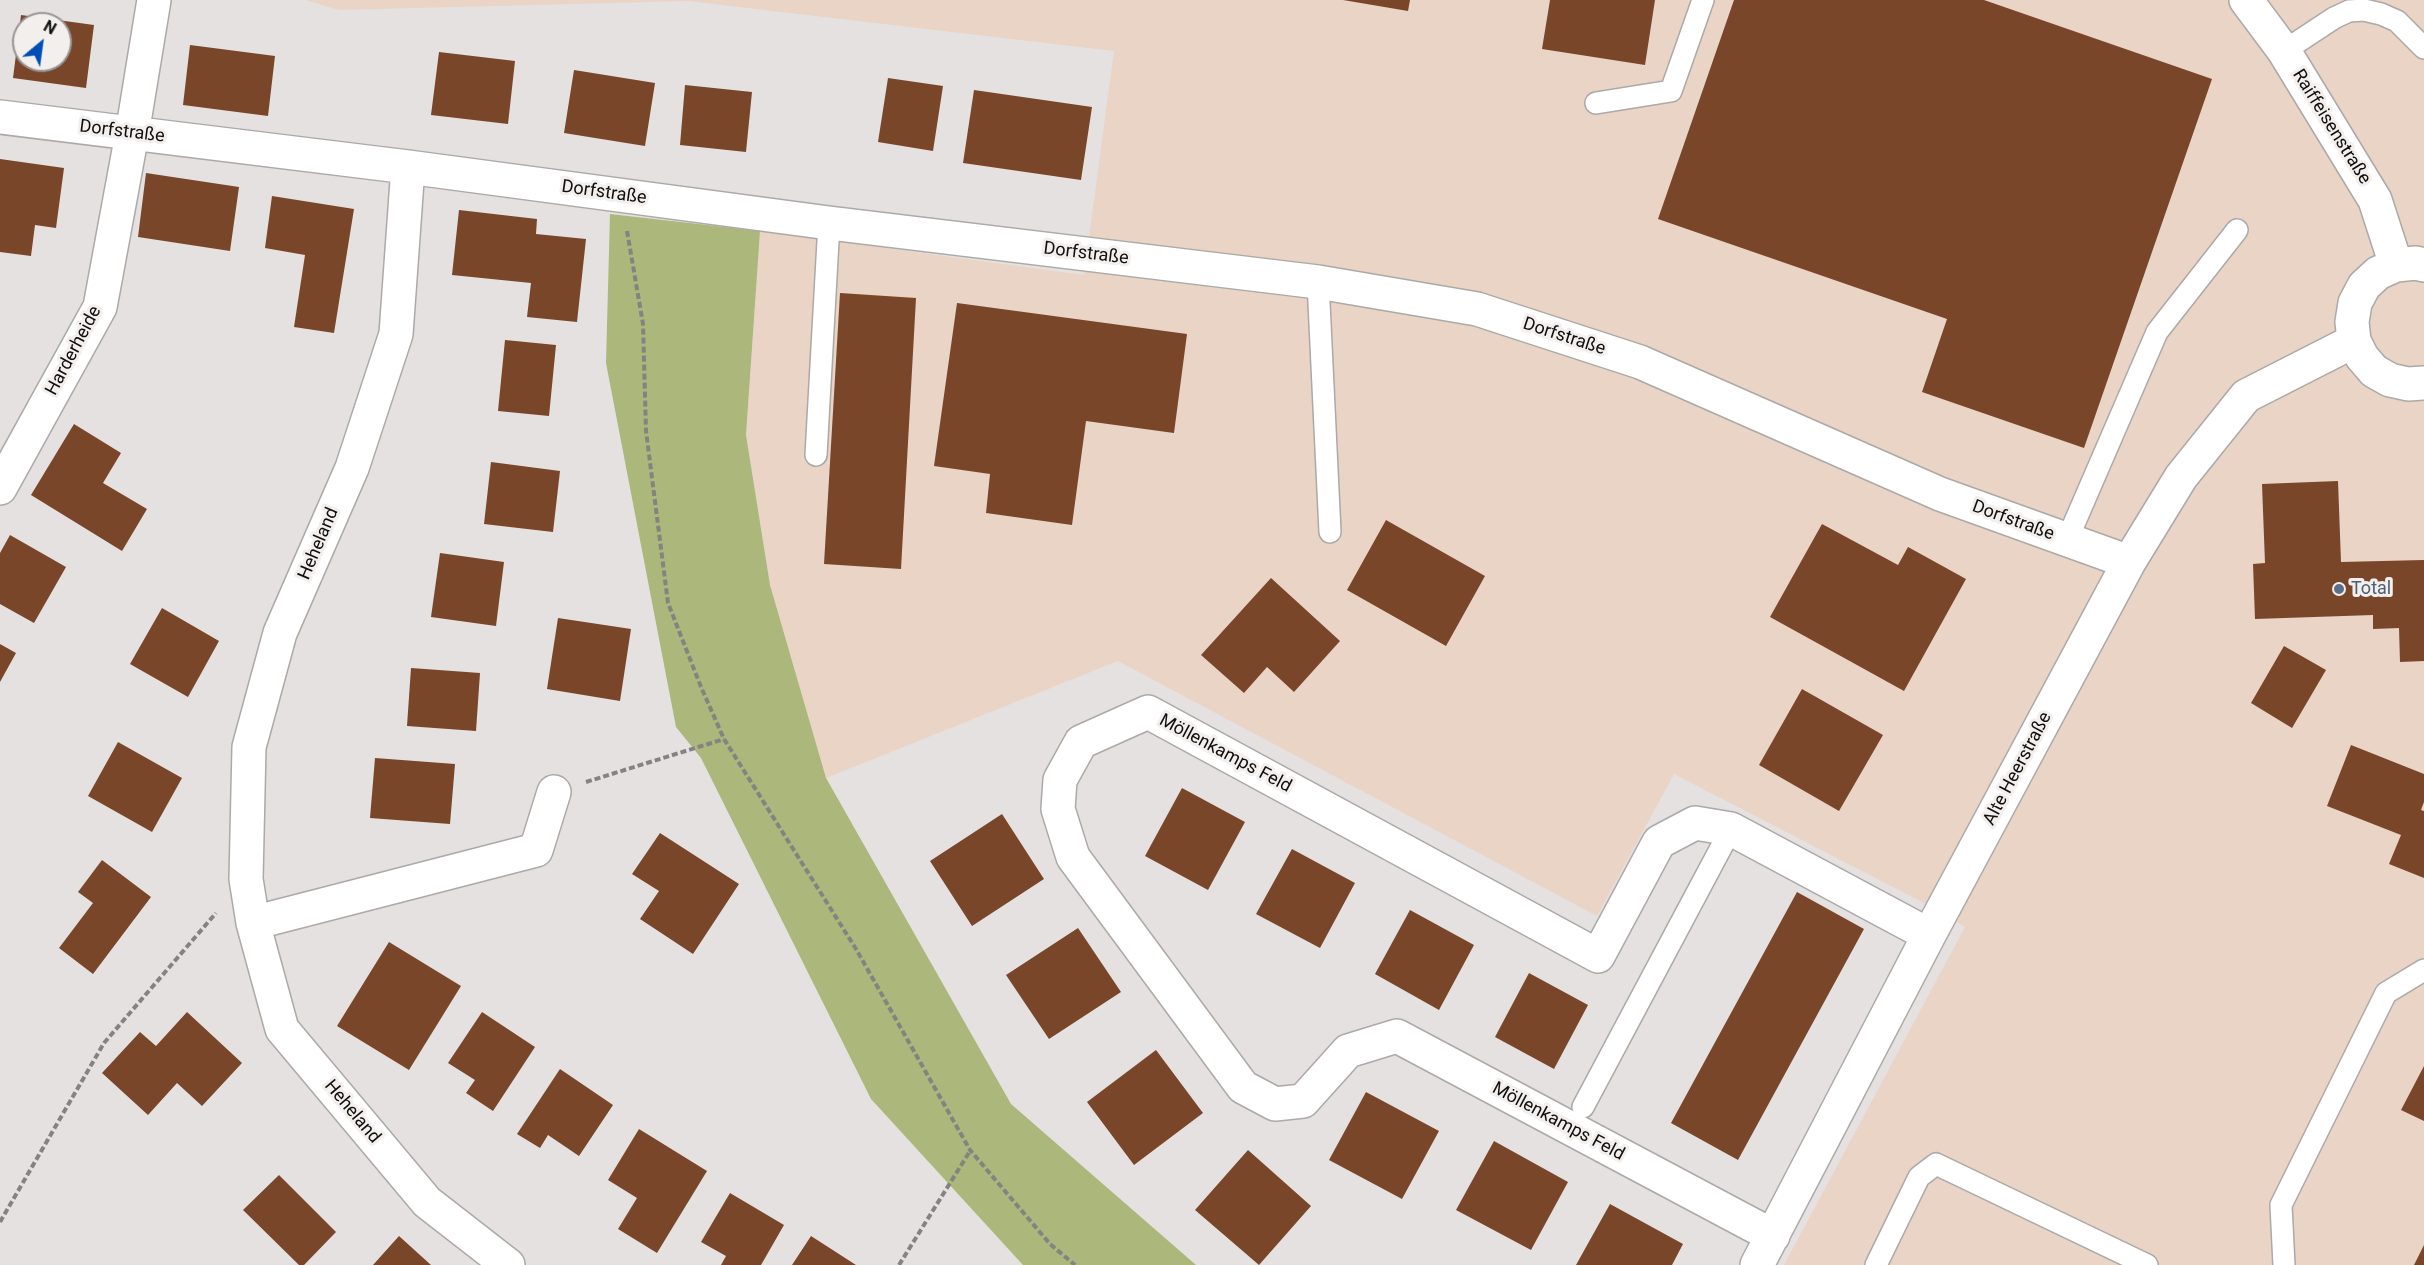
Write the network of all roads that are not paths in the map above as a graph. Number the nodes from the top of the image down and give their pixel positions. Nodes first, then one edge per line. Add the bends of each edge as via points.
1 (154, 0) edge
2 (1703, 0) edge
3 (2246, 0) edge
4 (2350, 5) edge
5 (2424, 48) edge
6 (2284, 51) junction
7 (1596, 103) dead end
8 (0, 117) edge
9 (132, 134) junction
10 (408, 167) junction
11 (830, 223) junction
12 (2237, 230) dead end
13 (2410, 265) edge
14 (1318, 282) junction
15 (2354, 341) junction
16 (2424, 383) edge
17 (816, 455) dead end
18 (0, 488) edge
19 (1329, 532) dead end
20 (2067, 540) junction
21 (2129, 562) junction
22 (554, 792) road end
23 (1731, 829) junction
24 (253, 923) junction
25 (1929, 935) junction
26 (2424, 970) edge
27 (1582, 1107) dead end
28 (1773, 1236) junction
29 (507, 1265) edge
30 (1757, 1265) edge
31 (1876, 1265) edge
32 (2147, 1265) edge
33 (2284, 1265) edge

1 - 9 street, Harderheide
2 - 7 lane via 1671,91
3 - 6 street, Raiffeisenstraße
4 - 5 lane via 2397,21
4 - 6 lane
6 - 13 street, Raiffeisenstraße
8 - 9 street, Dorfstraße
9 - 10 street, Dorfstraße
9 - 18 street, Harderheide via 100,307
10 - 11 street, Dorfstraße
10 - 24 street, Heheland via 396,334 351,468 280,633 249,747 246,879
11 - 14 street, Dorfstraße
11 - 17 lane
12 - 20 lane via 2157,332
13 - 15 street via 2378,273 2364,286 2355,303
14 - 19 lane
14 - 20 street, Dorfstraße via 1477,309 1640,362 1940,494
15 - 16 street via 2374,371 2390,380
15 - 21 street, Alte Heerstraße via 2246,396 2181,477
20 - 21 street, Dorfstraße
21 - 25 street, Alte Heerstraße
22 - 24 street via 536,850
23 - 25 street, Möllenkamps Feld
23 - 27 lane
23 - 28 street, Möllenkamps Feld via 1695,823 1659,842 1598,956 1148,712 1081,742 1060,780 1058,809 1073,857 1243,1087 1275,1104 1303,1101 1347,1052 1397,1036
24 - 29 street, Heheland via 282,1029 427,1202
25 - 28 street, Alte Heerstraße
26 - 33 lane via 2386,993 2281,1206
28 - 30 street, Alte Heerstraße
31 - 32 lane via 1919,1177 1936,1164

